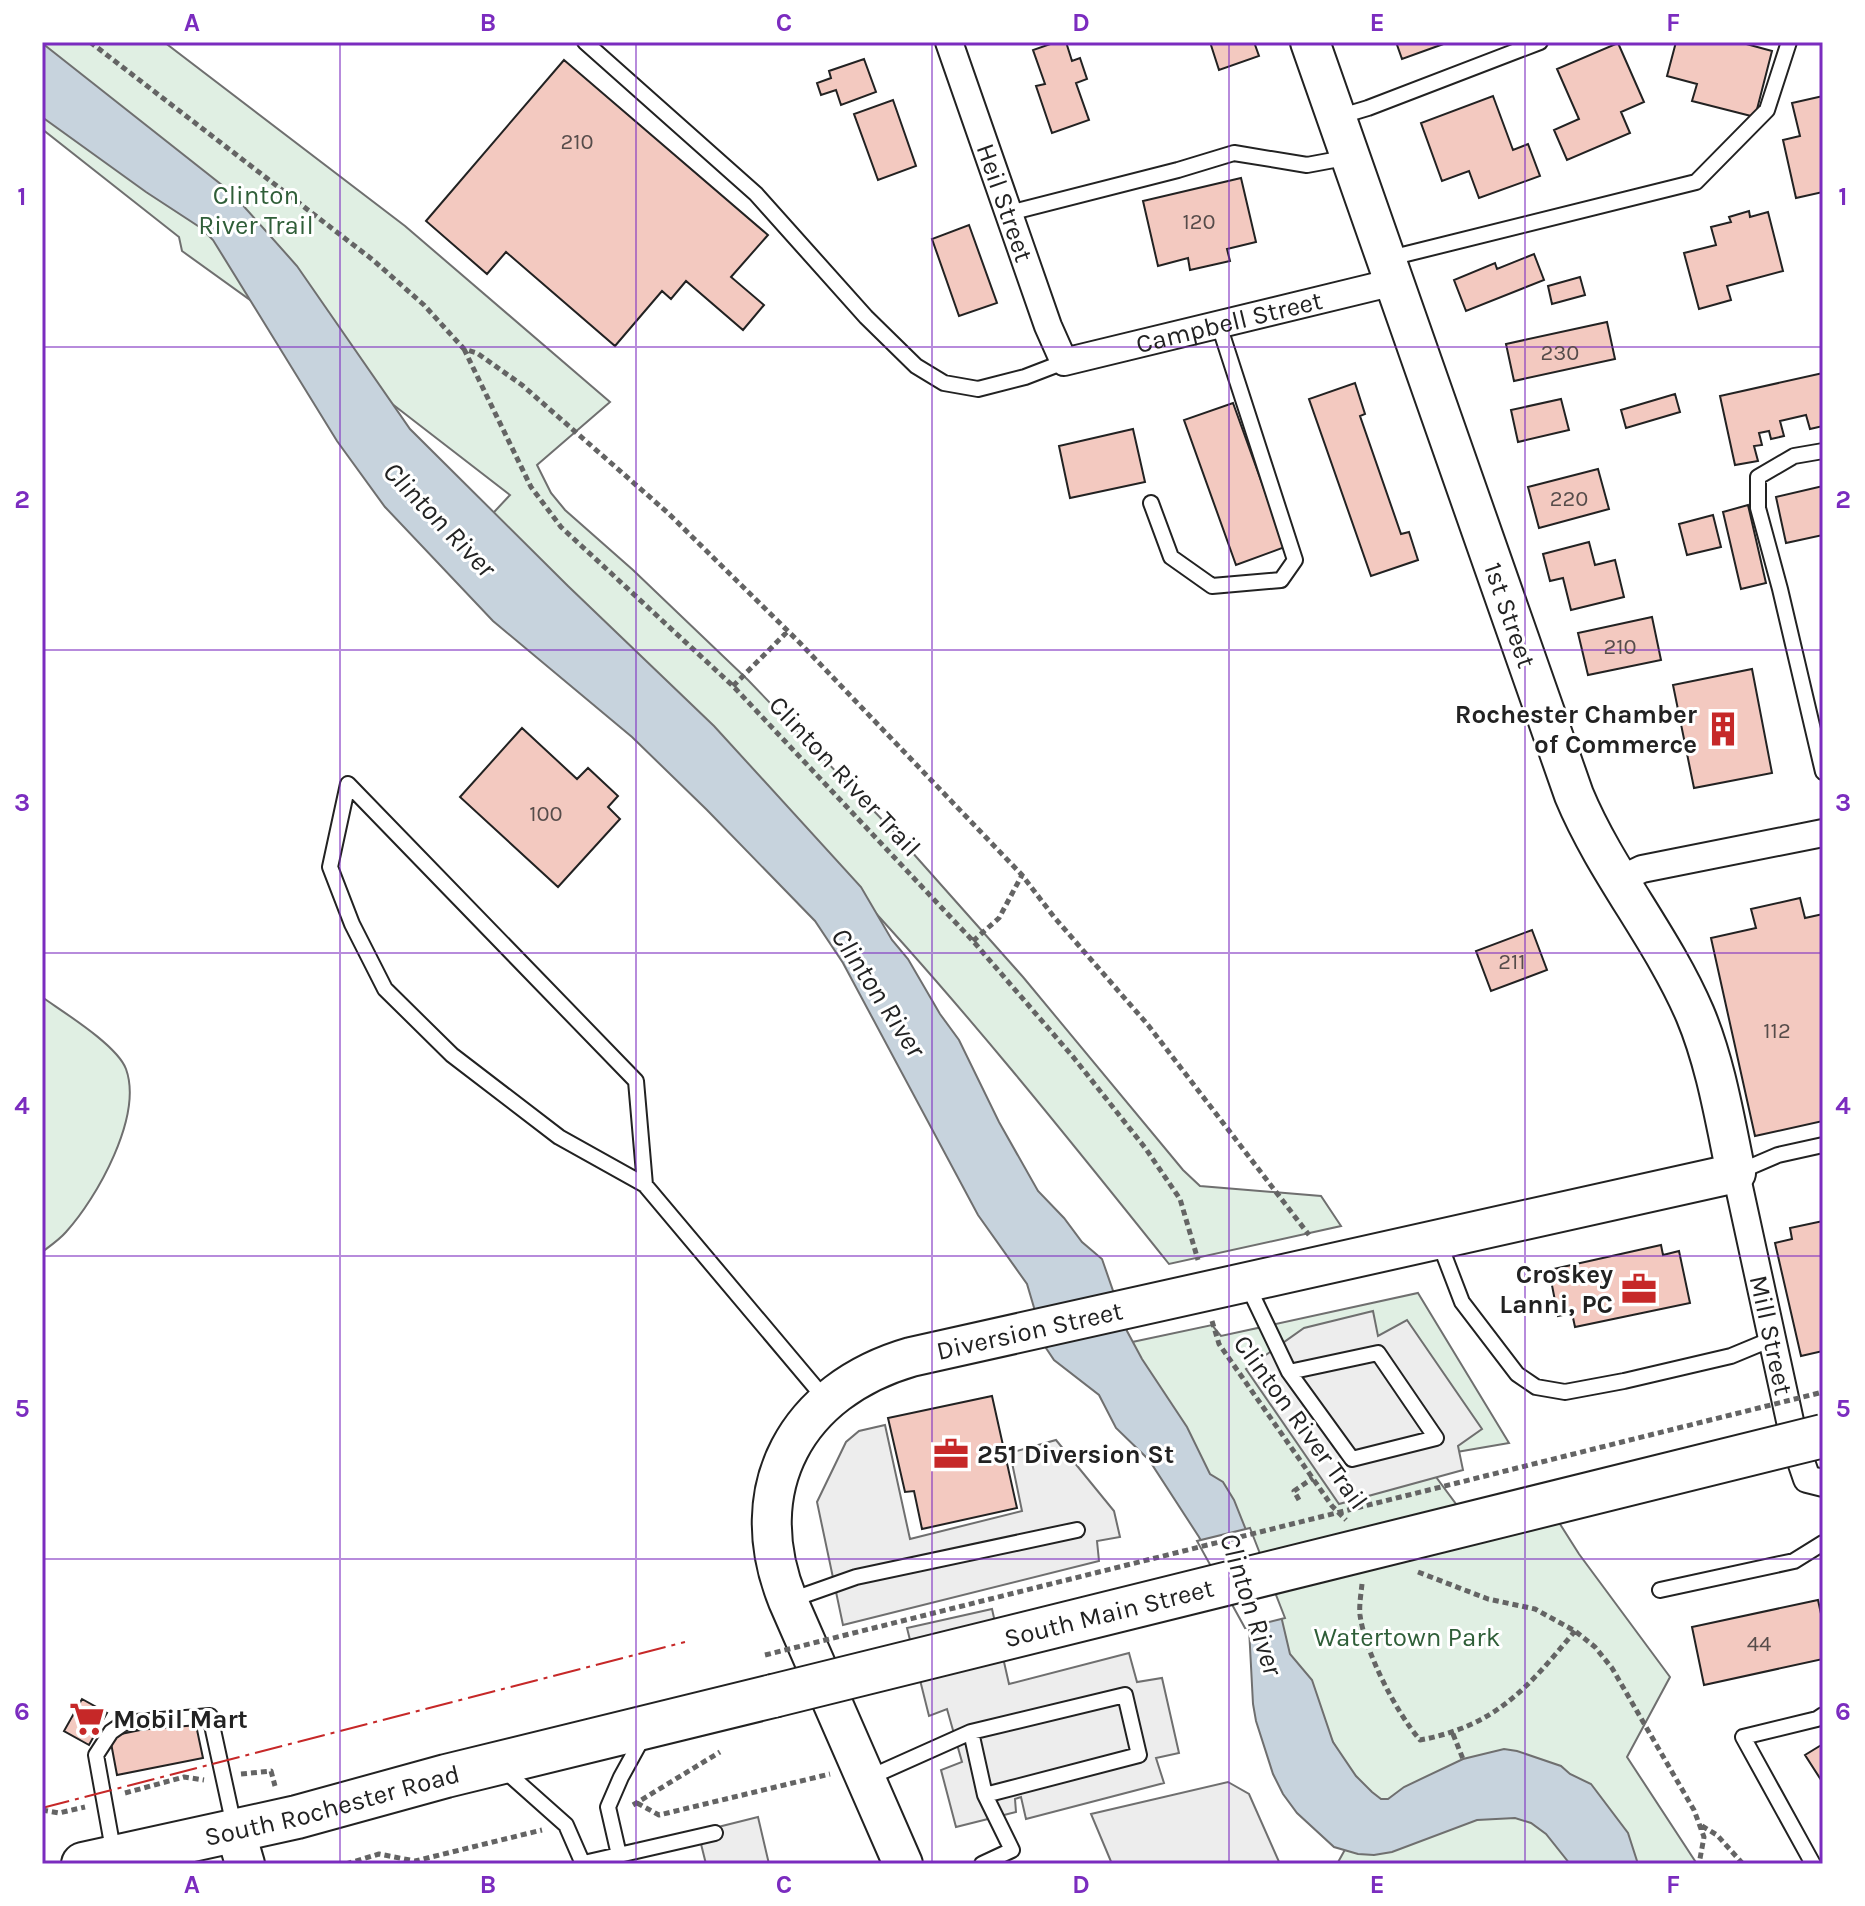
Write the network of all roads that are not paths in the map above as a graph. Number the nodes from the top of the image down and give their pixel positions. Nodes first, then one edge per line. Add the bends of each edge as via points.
1 (585, 42) edge
2 (949, 42) edge
3 (1310, 42) edge
4 (1540, 42) edge
5 (1789, 42) edge
6 (1336, 117) junction
7 (1350, 157) junction
8 (1009, 213) junction
9 (1390, 271) junction
10 (1219, 325) junction
11 (1064, 362) junction
12 (1823, 451) edge
13 (1151, 503) dead end
14 (1823, 772) edge
15 (1823, 833) edge
16 (1619, 880) junction
17 (1823, 1145) edge
18 (1736, 1173) junction
19 (645, 1185) junction
20 (1437, 1238) junction
21 (1246, 1282) junction
22 (1772, 1339) junction
23 (1289, 1372) junction
24 (826, 1400) junction
25 (1823, 1436) edge
26 (1823, 1483) edge
27 (1077, 1530) dead end
28 (1823, 1543) edge
29 (1660, 1590) dead end
30 (788, 1601) junction
31 (1823, 1715) edge
32 (648, 1727) junction
33 (971, 1732) junction
34 (516, 1759) junction
35 (851, 1776) junction
36 (985, 1795) junction
37 (715, 1833) dead end
38 (240, 1847) edge
39 (619, 1855) junction
40 (98, 1861) edge
41 (583, 1863) edge
42 (903, 1864) edge
43 (982, 1864) edge
44 (1813, 1864) edge

1 - 11 lane via 756,194 916,366 944,383 978,389
2 - 8 street, Heil Street
3 - 6 street, 1st Street
4 - 6 lane
5 - 9 lane via 1767,110 1696,182
6 - 7 street, 1st Street
7 - 8 lane via 1307,165 1234,153
7 - 9 street, 1st Street
8 - 11 street, Heil Street
9 - 10 street, Campbell Street
9 - 16 street, 1st Street via 1574,795
10 - 11 street, Campbell Street
10 - 13 lane via 1295,560 1281,580 1212,586 1171,557
12 - 14 lane via 1794,456 1758,477 1758,508
15 - 16 street via 1642,869
16 - 18 street, 1st Street via 1695,1015
17 - 18 lane via 1778,1155
18 - 20 street, Diversion Street
18 - 22 street, Mill Street
19 - 19 lane via 636,1081 348,784 330,867 385,989 452,1055 535,1119
19 - 24 lane
20 - 21 street, Diversion Street
20 - 22 lane via 1462,1302 1517,1374 1536,1387 1565,1392 1624,1381 1731,1356
21 - 23 lane
21 - 24 street, Diversion Street via 892,1362
22 - 26 street, Mill Street via 1807,1479
23 - 23 lane via 1352,1459 1436,1438 1378,1353
24 - 30 street, Diversion Street via 797,1434 776,1483 771,1533
25 - 32 main road, South Main Street, bridge
27 - 30 lane via 856,1577
28 - 29 lane via 1794,1561
30 - 35 street, Diversion Street
31 - 44 lane via 1743,1737
32 - 34 main road, South Main Street
32 - 39 lane via 608,1807
33 - 35 lane
33 - 36 lane
33 - 36 lane via 1125,1695 1139,1755
34 - 38 main road, South Rochester Road via 383,1795
34 - 41 lane via 566,1825
35 - 42 street, Diversion Street
36 - 43 lane via 1012,1850
37 - 39 lane
38 - 40 main road, South Rochester Road
38 - 40 lane via 210,1716 124,1723 96,1755
39 - 41 lane

